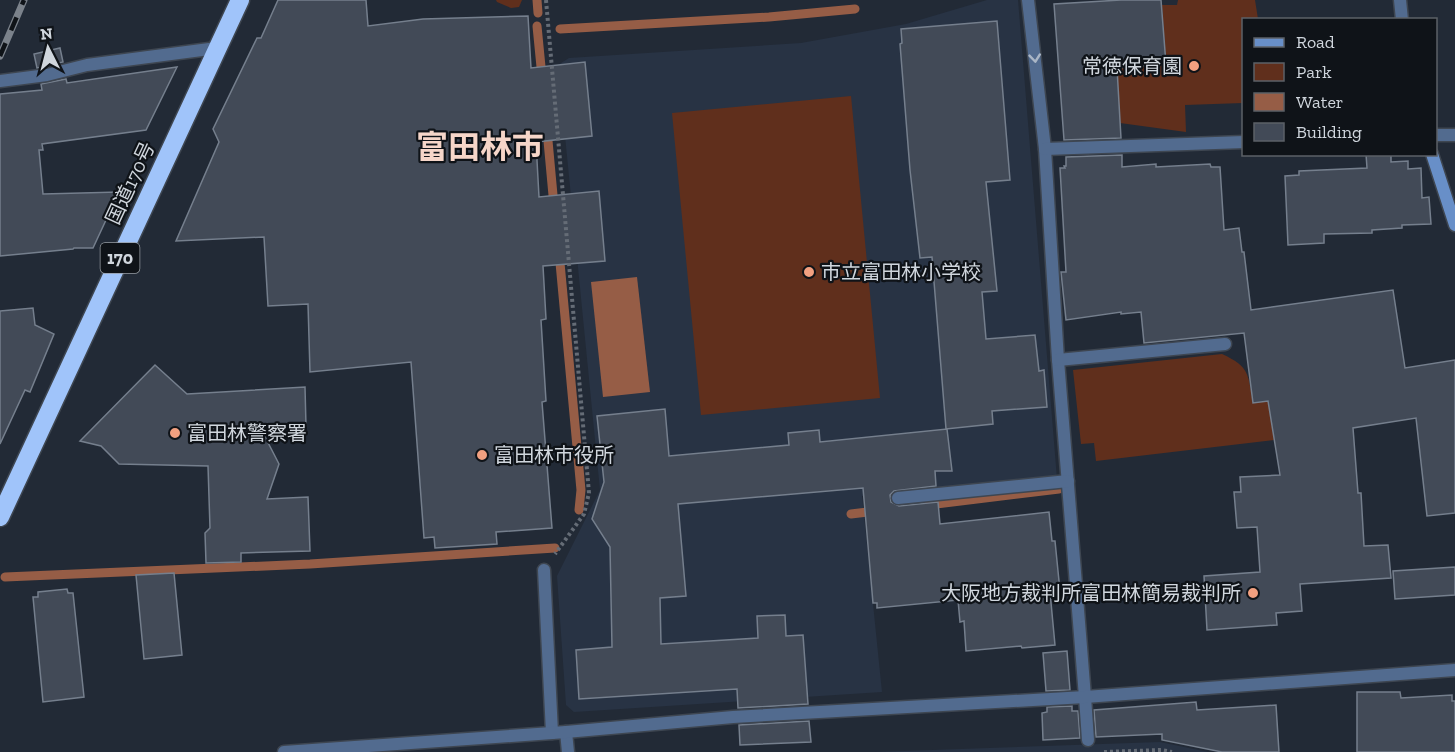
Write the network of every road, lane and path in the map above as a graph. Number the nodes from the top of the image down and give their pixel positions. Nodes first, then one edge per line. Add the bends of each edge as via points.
1 (240, 0) edge
2 (546, 0) edge
3 (1028, 0) edge
4 (1400, 0) edge
5 (1402, 18) edge
6 (218, 48) junction
7 (0, 81) edge
8 (1437, 135) edge
9 (1455, 135) edge
10 (1242, 142) edge
11 (1045, 149) junction
12 (1433, 156) edge
13 (1455, 225) edge
14 (1226, 344) dead end
15 (1058, 360) junction
16 (1068, 481) junction
17 (898, 498) dead end
18 (0, 517) edge
19 (544, 570) joint
20 (1455, 670) edge
21 (1085, 697) junction
22 (566, 732) junction
23 (552, 733) junction
24 (1088, 740) dead end
25 (284, 752) edge
26 (568, 752) edge
27 (1095, 752) edge
28 (1172, 752) edge

1 - 6 highway, 国道170号 / 170
2 - 19 path via 589,493 584,514
3 -> 11 street
4 - 5 street
6 - 7 street
6 - 18 highway, 国道170号 / 170
8 - 9 street
10 - 11 street
11 - 15 street
12 - 13 street
14 - 15 street
15 - 16 street
16 - 17 street
16 - 21 street
19 - 23 street
20 - 21 street
21 - 22 street via 733,717
21 - 24 street
22 - 23 street
22 - 26 street
23 - 25 street
27 - 28 path

